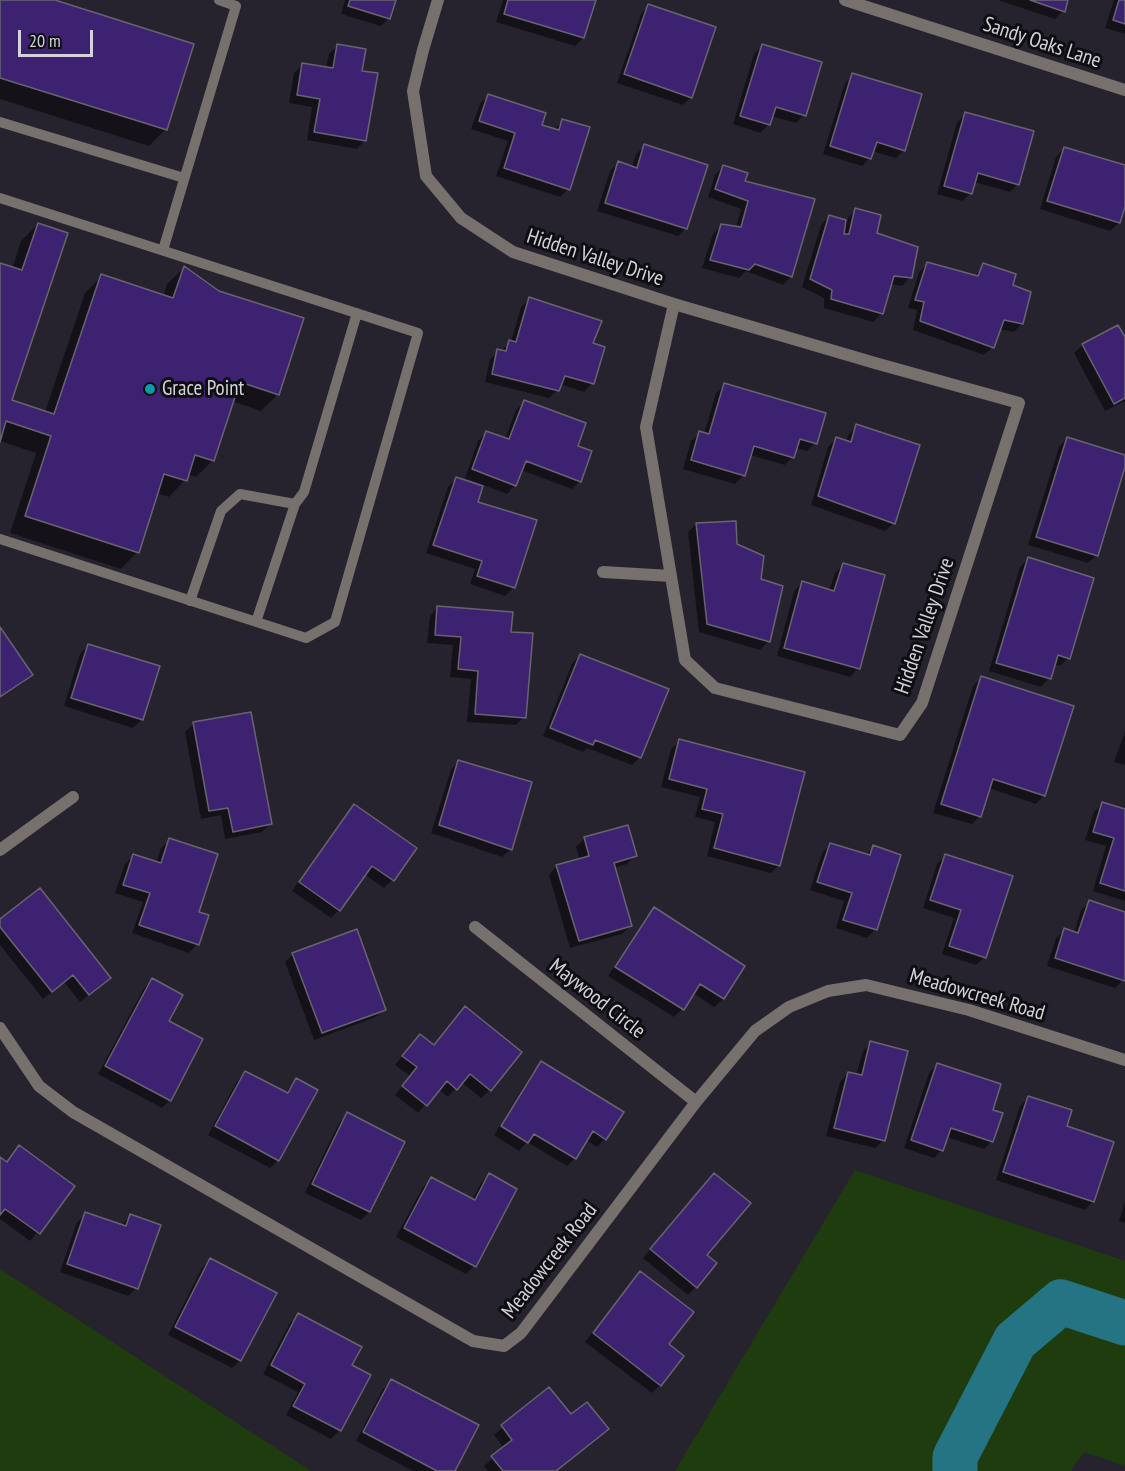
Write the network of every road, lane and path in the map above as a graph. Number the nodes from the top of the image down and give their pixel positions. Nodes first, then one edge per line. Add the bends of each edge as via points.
1 (219, 0) edge
2 (438, 0) edge
3 (844, 0) edge
4 (1125, 90) edge
5 (0, 122) edge
6 (184, 178) junction
7 (0, 198) edge
8 (163, 250) junction
9 (674, 304) junction
10 (357, 313) junction
11 (295, 504) junction
12 (0, 539) edge
13 (603, 572) dead end
14 (671, 576) junction
15 (190, 601) junction
16 (256, 622) junction
17 (73, 797) dead end
18 (0, 850) edge
19 (475, 927) dead end
20 (0, 1028) edge
21 (1125, 1060) edge
22 (696, 1102) junction

1 - 6 lane via 236,6
2 - 9 street, Hidden Valley Drive via 413,91 426,176 461,218 513,252
3 - 4 street, Sandy Oaks Lane
5 - 6 lane
6 - 8 lane
7 - 8 lane
8 - 10 lane
9 - 14 street, Hidden Valley Drive via 646,427
9 - 14 street, Hidden Valley Drive via 1019,403 922,703 900,735 715,688 685,660
10 - 11 lane via 304,492
10 - 16 lane via 418,333 334,622 306,639
11 - 15 lane via 240,494 221,511
11 - 16 lane
12 - 15 lane
13 - 14 street
15 - 16 lane
17 - 18 street
19 - 22 street, Maywood Circle
20 - 22 street, Meadowcreek Road via 39,1086 73,1112 473,1341 504,1346 521,1334
21 - 22 street, Meadowcreek Road via 969,1010 866,985 828,991 789,1007 755,1031

